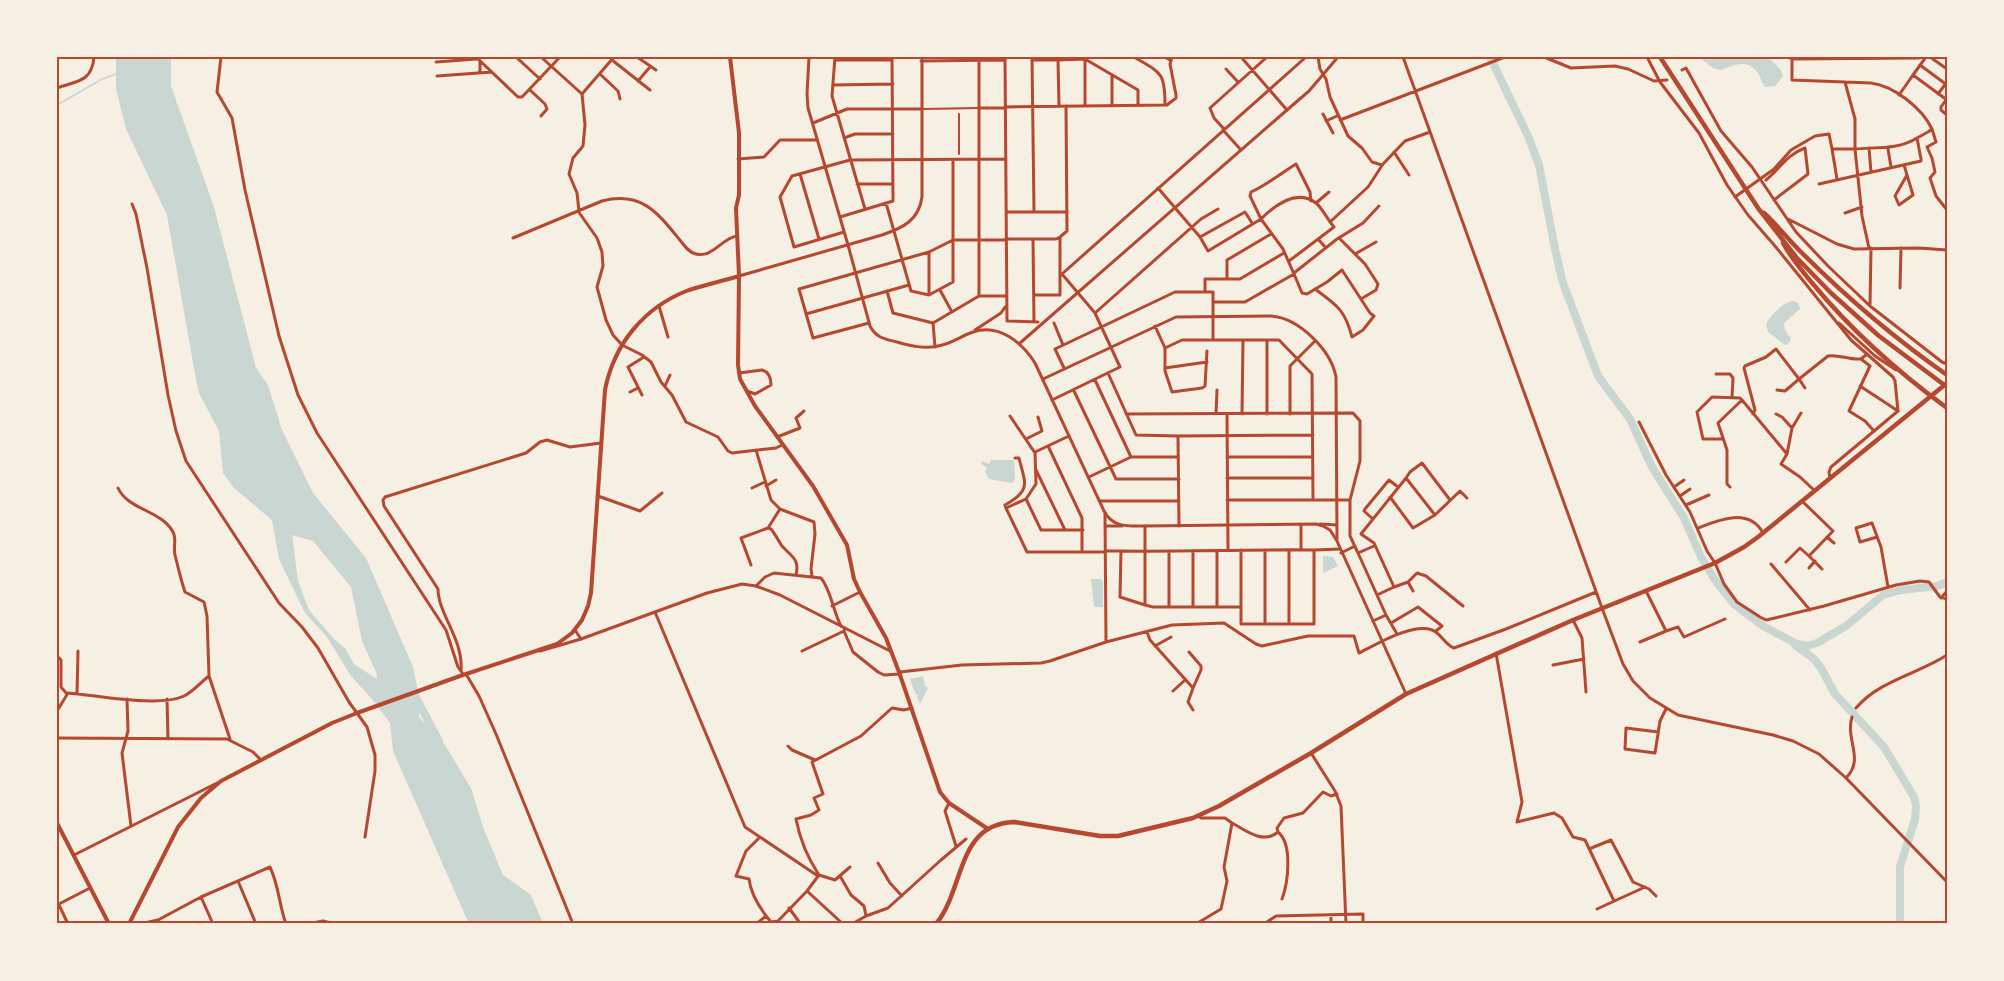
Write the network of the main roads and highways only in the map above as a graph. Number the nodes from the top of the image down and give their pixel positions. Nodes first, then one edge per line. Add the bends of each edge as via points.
1 (730, 57) edge
2 (1660, 57) edge
3 (1758, 208) junction
4 (1778, 235) junction
5 (739, 276) junction
6 (1947, 375) edge
7 (1947, 385) edge
8 (1931, 397) junction
9 (1947, 408) edge
10 (57, 823) edge
11 (988, 829) junction
12 (109, 924) edge
13 (134, 924) edge
14 (936, 924) edge

1 - 5 main road via 739,133
2 - 3 highway
3 - 4 highway
3 - 6 highway via 1845,294
4 - 7 highway via 1851,312
4 - 8 highway via 1822,295
5 - 11 main road via 739,373 746,391 813,486 845,541 854,579 886,638 937,785 949,802
5 - 13 main road via 688,291 659,306 622,345 607,382 590,600 575,630 557,644 357,713 220,781 178,827
7 - 8 highway
8 - 9 highway
8 - 11 highway via 1744,547 1715,563 1645,589 1406,694 1220,806 1198,816 1118,836 1014,822
10 - 12 main road
11 - 14 highway via 966,855 950,902

